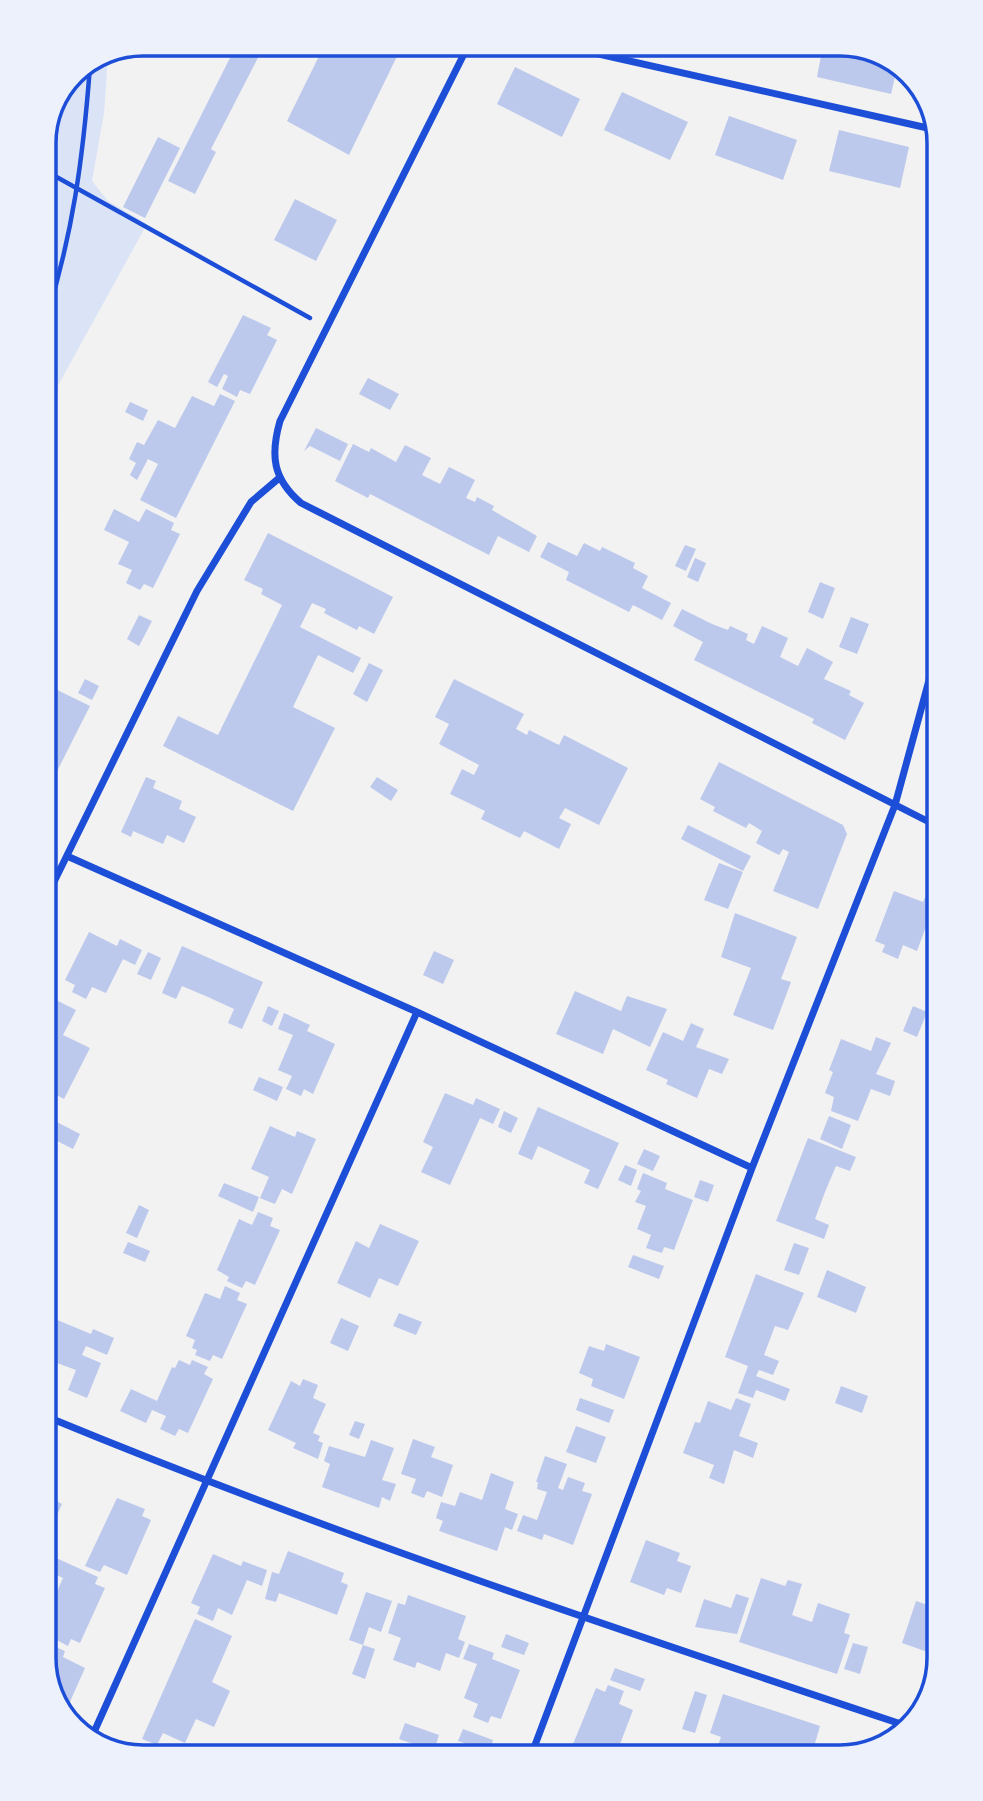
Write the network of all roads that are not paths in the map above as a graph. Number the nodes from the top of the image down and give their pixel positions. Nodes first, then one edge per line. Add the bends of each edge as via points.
1 (463, 56) edge
2 (607, 56) edge
3 (925, 127) edge
4 (278, 479) junction
5 (927, 688) edge
6 (895, 805) junction
7 (927, 821) edge
8 (67, 856) junction
9 (56, 878) edge
10 (417, 1012) junction
11 (752, 1168) junction
12 (56, 1420) edge
13 (205, 1482) junction
14 (582, 1618) junction
15 (897, 1723) edge
16 (95, 1730) edge
17 (535, 1745) edge

1 - 4 street via 280,421 273,453
2 - 3 street
4 - 6 street via 300,503
4 - 8 street via 251,502 197,591
5 - 6 street
6 - 7 street
6 - 11 street
8 - 9 street
8 - 10 street
10 - 11 street
10 - 13 street
11 - 14 street
12 - 13 street
13 - 14 street
13 - 16 street
14 - 15 street
14 - 17 street

